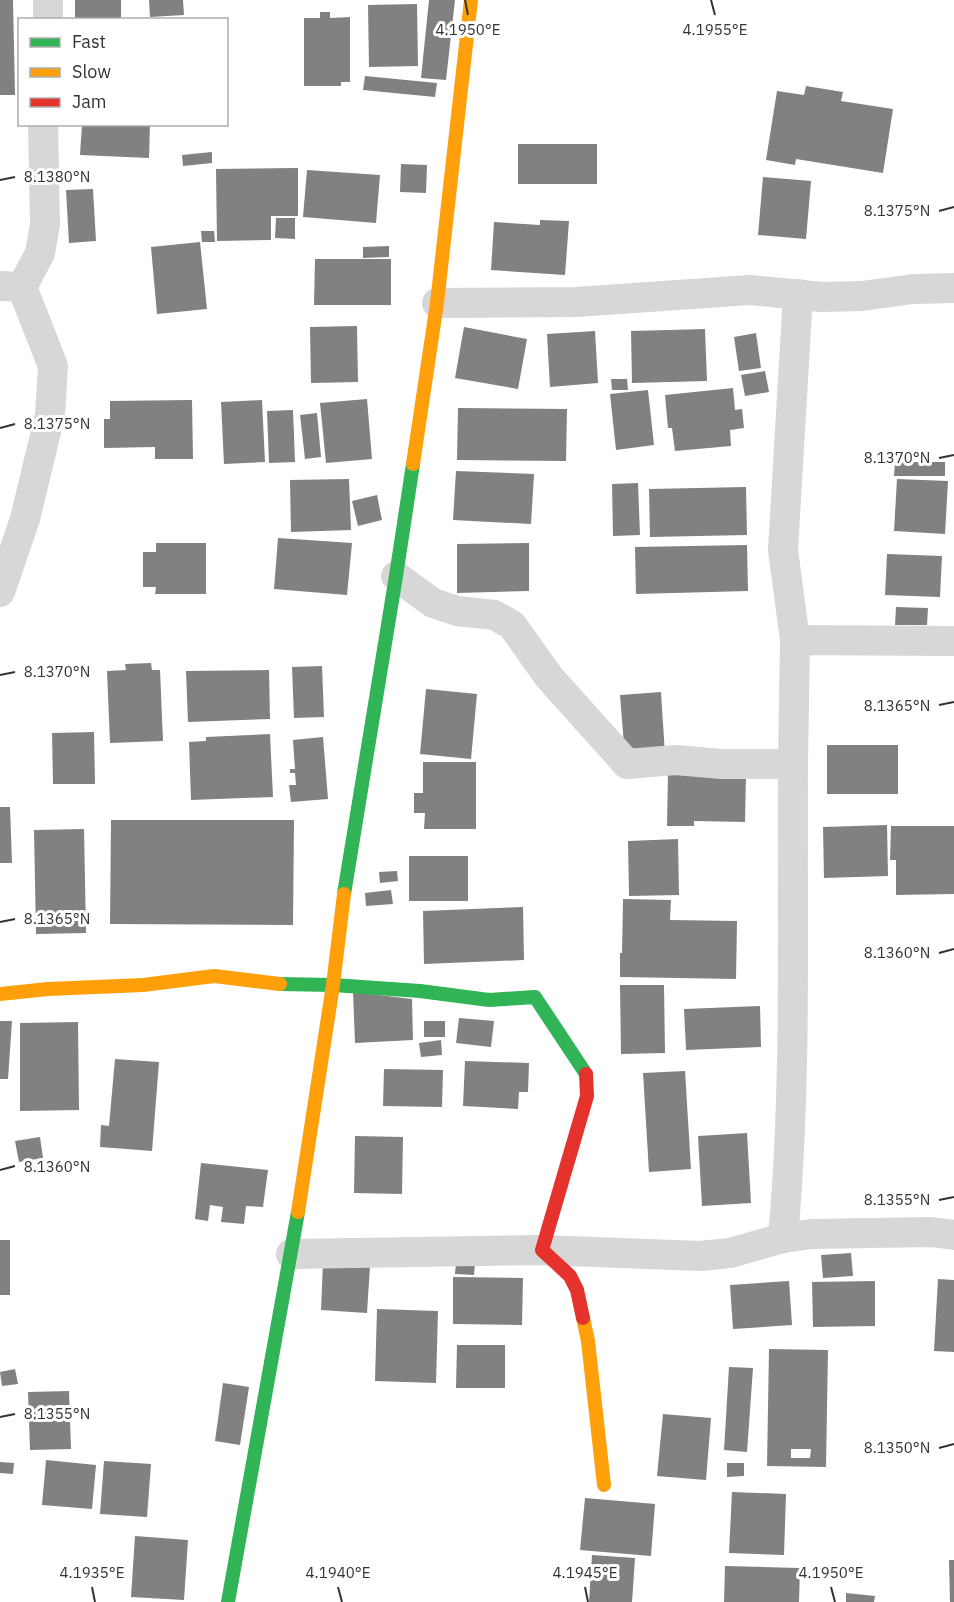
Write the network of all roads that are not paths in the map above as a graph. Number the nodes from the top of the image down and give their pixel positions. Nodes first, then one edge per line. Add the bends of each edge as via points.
1 (48, 0) edge
2 (471, 0) edge
3 (48, 18) edge
4 (43, 126) edge
5 (11, 286) edge
6 (954, 288) edge
7 (798, 294) junction
8 (437, 303) junction
9 (396, 576) junction
10 (0, 592) edge
11 (795, 640) junction
12 (954, 641) edge
13 (792, 764) junction
14 (333, 985) junction
15 (0, 994) edge
16 (954, 1235) edge
17 (783, 1238) junction
18 (542, 1250) junction
19 (291, 1254) junction
20 (604, 1485) dead end
21 (228, 1602) edge

1 - 3 street
2 - 8 street
4 - 5 street via 45,224 40,252
5 - 10 street via 53,366 50,415 26,519
6 - 7 street via 862,296
7 - 8 street via 750,290 576,302
7 - 11 street via 783,550
8 - 9 street
9 - 13 street via 433,603 458,611 494,615 512,626 549,677 627,764 675,760
9 - 14 street via 343,899
11 - 12 street
11 - 13 street
13 - 17 street via 792,1016
14 - 15 street via 279,984 214,976 143,985
14 - 18 street via 489,1000 535,997 586,1074 587,1096
14 - 19 street
16 - 17 street via 812,1234
17 - 18 street via 700,1256
18 - 19 street
18 - 20 street via 570,1276 577,1290 588,1341
19 - 21 street

